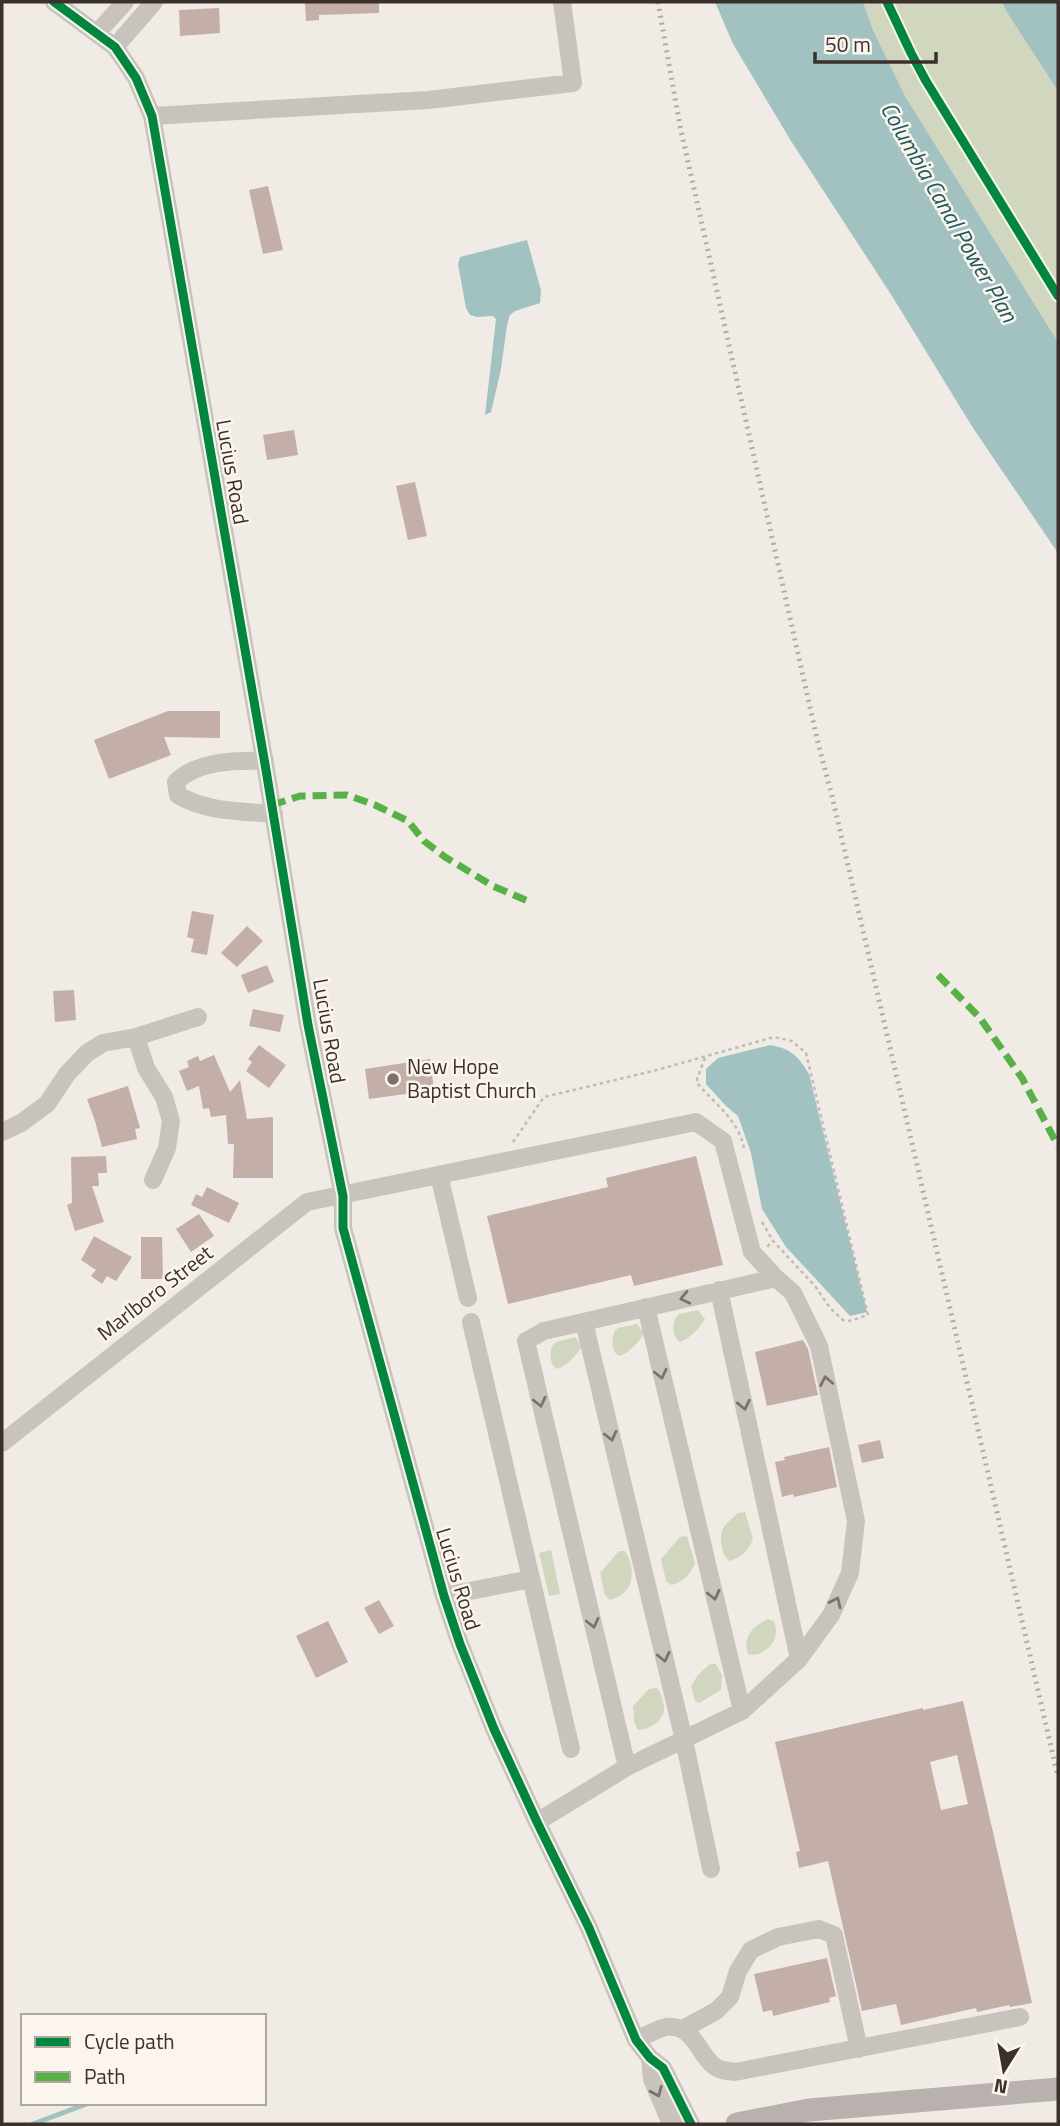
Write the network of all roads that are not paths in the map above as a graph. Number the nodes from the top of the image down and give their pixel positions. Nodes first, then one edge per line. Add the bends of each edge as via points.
1 (54, 2) edge
2 (125, 2) edge
3 (153, 2) edge
4 (562, 2) edge
5 (97, 33) junction
6 (115, 47) junction
7 (152, 116) junction
8 (265, 761) junction
9 (274, 814) junction
10 (198, 1017) dead end
11 (136, 1037) junction
12 (2, 1132) edge
13 (439, 1175) junction
14 (153, 1180) dead end
15 (343, 1196) junction
16 (776, 1278) junction
17 (719, 1290) junction
18 (468, 1298) dead end
19 (646, 1307) junction
20 (471, 1322) dead end
21 (584, 1322) junction
22 (2, 1443) edge
23 (531, 1579) junction
24 (444, 1596) junction
25 (800, 1660) junction
26 (742, 1711) junction
27 (684, 1740) junction
28 (571, 1749) dead end
29 (627, 1767) junction
30 (537, 1822) junction
31 (711, 1869) dead end
32 (1020, 2017) dead end
33 (683, 2029) junction
34 (636, 2040) junction
35 (859, 2049) junction
36 (650, 2058) junction
37 (1058, 2089) edge
38 (671, 2124) edge
39 (691, 2124) edge
40 (737, 2124) edge

1 - 5 street, Lucius Road
2 - 5 street
3 - 6 street
4 - 7 street via 573,83 428,100
5 - 6 street, Lucius Road
6 - 7 street, Lucius Road via 136,78
7 - 8 street, Lucius Road
8 - 9 street, Lucius Road
8 - 9 street via 187,772 176,782 178,795 216,808
9 - 15 street, Lucius Road via 308,1025
10 - 11 street
11 - 12 street via 103,1043 87,1053 66,1073 47,1104
11 - 14 street via 171,1121 167,1148
13 - 15 street, Marlboro Street
13 - 16 street, Marlboro Street via 696,1122 723,1141 752,1252
13 - 18 street
15 - 22 street, Marlboro Street via 307,1202
15 - 24 street, Lucius Road via 343,1227
16 - 17 street
25 -> 16 street via 831,1615 850,1573 856,1521 819,1346 793,1293
17 -> 19 street
17 -> 25 street
19 - 21 street
19 -> 26 street
20 - 23 street
21 -> 27 street
21 -> 29 street via 544,1331 526,1341
23 - 24 street
23 - 28 street
24 - 30 street, Lucius Road via 494,1730
25 - 26 street
26 - 27 street
27 - 29 street
27 - 31 street
29 - 30 street
30 - 34 street, Lucius Road via 589,1928
32 - 35 street
33 - 34 street via 666,2027
33 - 35 street via 717,2069 735,2072
33 - 35 street via 716,2011 730,1997 751,1950 778,1937 819,1929 834,1935
34 - 36 street, Lucius Road
36 -> 38 street, Lucius Road via 652,2079
36 - 39 street via 663,2068
37 - 40 main road via 809,2110

